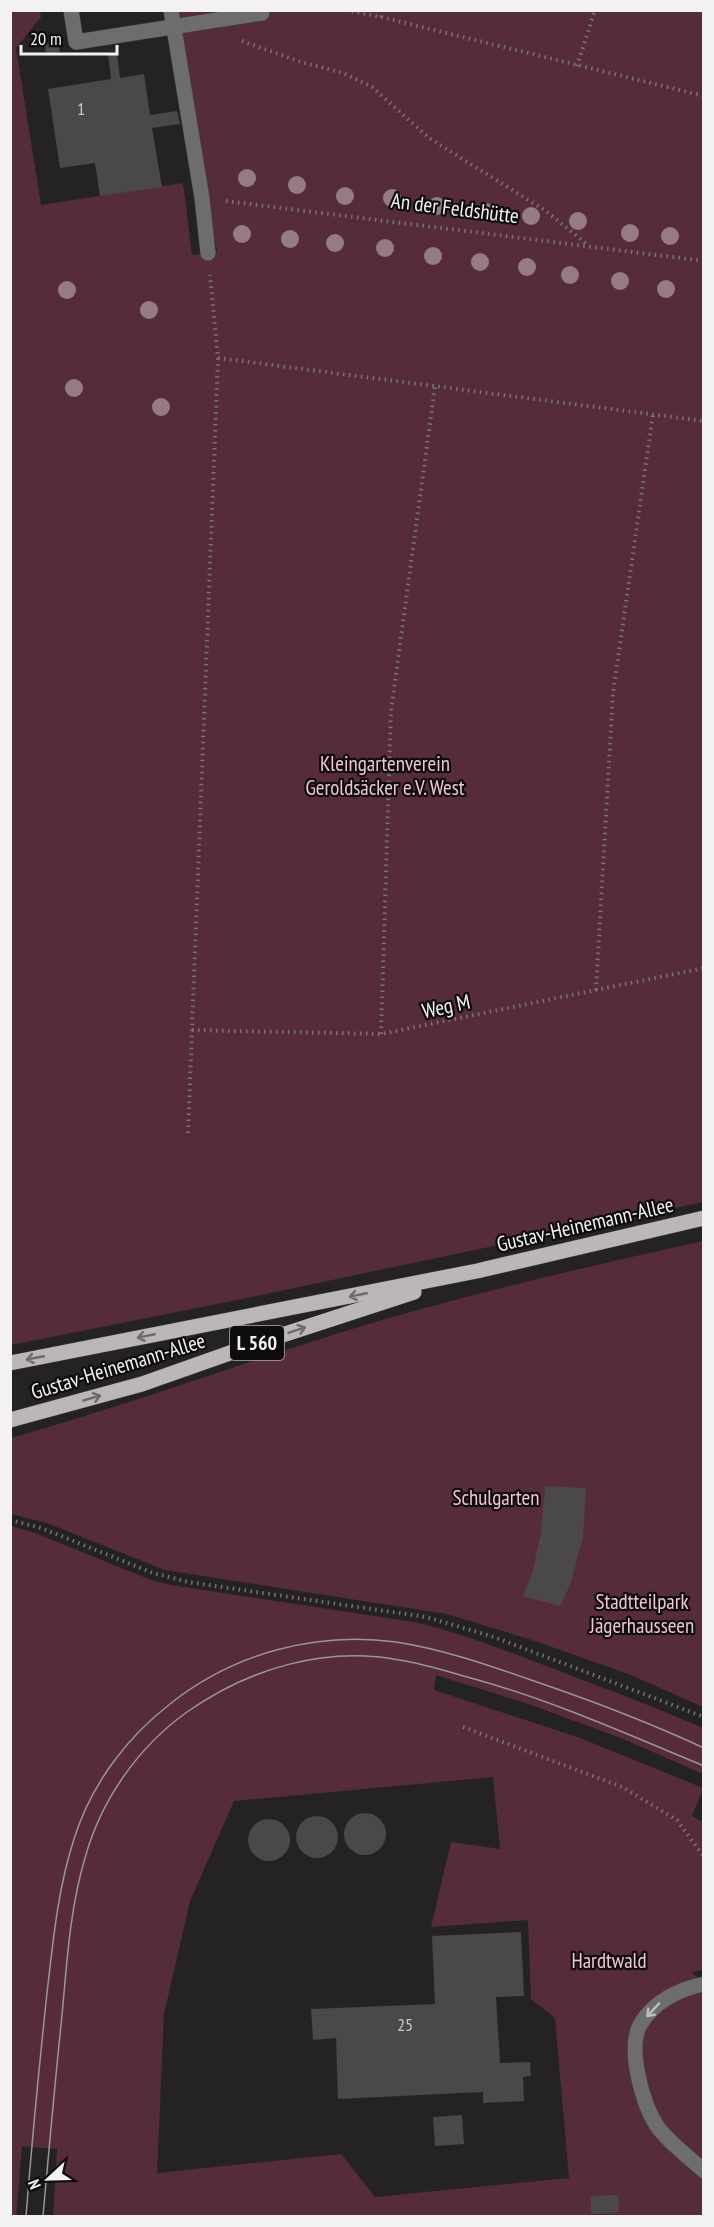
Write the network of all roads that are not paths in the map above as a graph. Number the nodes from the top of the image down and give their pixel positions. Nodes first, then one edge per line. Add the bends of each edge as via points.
1 (70, 10) edge
2 (171, 10) edge
3 (262, 13) dead end
4 (174, 26) junction
5 (208, 253) road end
6 (704, 1218) edge
7 (477, 1271) junction
8 (10, 1363) edge
9 (10, 1420) edge
10 (704, 1984) edge
11 (704, 2171) edge

1 - 4 street via 76,42
2 - 4 street
3 - 4 street
4 - 5 street
6 - 7 main road, Gustav-Heinemann-Allee / L 560
7 -> 8 main road, Gustav-Heinemann-Allee / L 560
9 -> 7 main road, Gustav-Heinemann-Allee / L 560 via 142,1384
10 -> 11 street via 682,1989 657,2005 639,2026 636,2051 638,2080 658,2127

